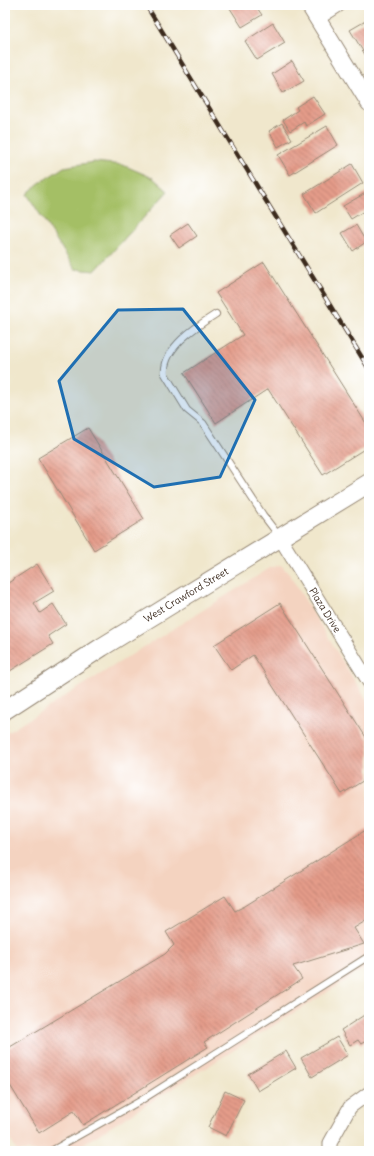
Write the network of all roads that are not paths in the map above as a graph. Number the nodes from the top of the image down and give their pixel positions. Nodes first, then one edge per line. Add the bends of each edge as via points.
1 (339, 5) edge
2 (313, 12) edge
3 (369, 103) edge
4 (216, 314) dead end
5 (369, 483) edge
6 (280, 538) junction
7 (369, 682) edge
8 (5, 710) edge
9 (369, 956) edge
10 (369, 1093) edge
11 (51, 1151) edge
12 (330, 1151) edge

1 - 2 street
2 - 3 street
4 - 6 lane via 190,331 177,344 164,368 165,374 187,410 203,423
5 - 6 main road, West Crawford Street
6 - 7 street, Plaza Drive
6 - 8 main road, West Crawford Street
9 - 11 lane via 140,1101
10 - 12 street via 350,1108 330,1143

